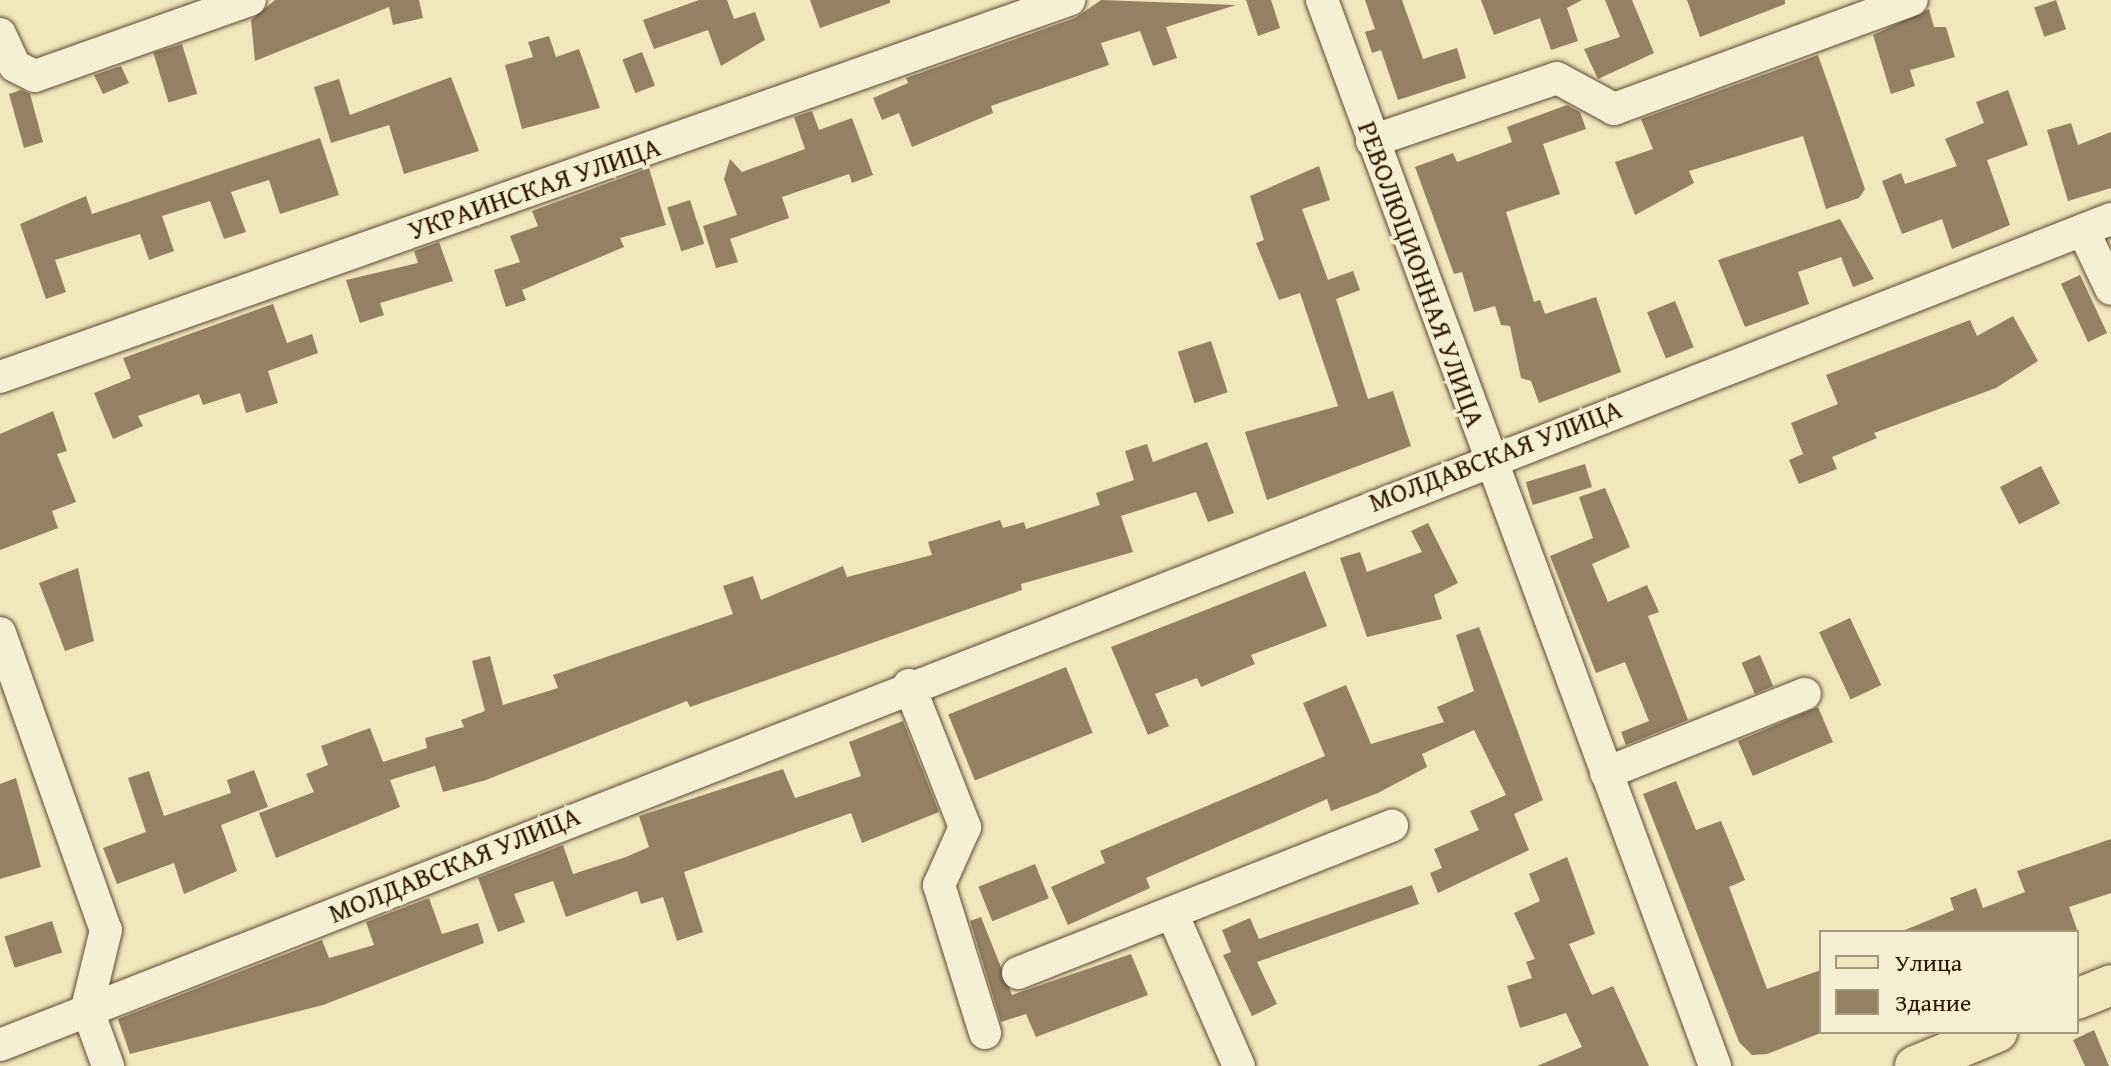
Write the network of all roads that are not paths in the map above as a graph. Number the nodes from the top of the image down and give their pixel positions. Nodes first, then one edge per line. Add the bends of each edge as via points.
1 (250, 0) edge
2 (1069, 0) edge
3 (1322, 0) edge
4 (1912, 0) edge
5 (0, 34) edge
6 (1372, 141) junction
7 (2097, 224) edge
8 (2111, 289) edge
9 (0, 377) edge
10 (1489, 456) junction
11 (0, 633) edge
12 (909, 685) junction
13 (1805, 694) dead end
14 (1606, 773) junction
15 (1392, 826) dead end
16 (1172, 913) junction
17 (1018, 973) dead end
18 (2111, 985) edge
19 (2079, 998) edge
20 (87, 1008) junction
21 (985, 1033) dead end
22 (1992, 1034) edge
23 (0, 1045) edge
24 (108, 1066) edge
25 (1239, 1066) edge
26 (1715, 1066) edge
27 (1915, 1066) edge

1 - 5 street via 35,76 15,66
2 - 9 street, УКРАИНСКАЯ УЛИЦА
3 - 6 street, РЕВОЛЮЦИОННАЯ УЛИЦА
4 - 6 street via 1614,109 1557,78
6 - 10 street, РЕВОЛЮЦИОННАЯ УЛИЦА
7 - 8 street, МОЛДАВСКАЯ УЛИЦА
7 - 10 street, МОЛДАВСКАЯ УЛИЦА
10 - 12 street, МОЛДАВСКАЯ УЛИЦА
10 - 14 street, РЕВОЛЮЦИОННАЯ УЛИЦА
11 - 20 street via 106,930
12 - 20 street, МОЛДАВСКАЯ УЛИЦА
12 - 21 street via 965,827 939,885
13 - 14 street
14 - 26 street, РЕВОЛЮЦИОННАЯ УЛИЦА
15 - 16 street
16 - 17 street
16 - 25 street
18 - 19 main road
20 - 23 street, МОЛДАВСКАЯ УЛИЦА
20 - 24 street
22 - 27 main road

